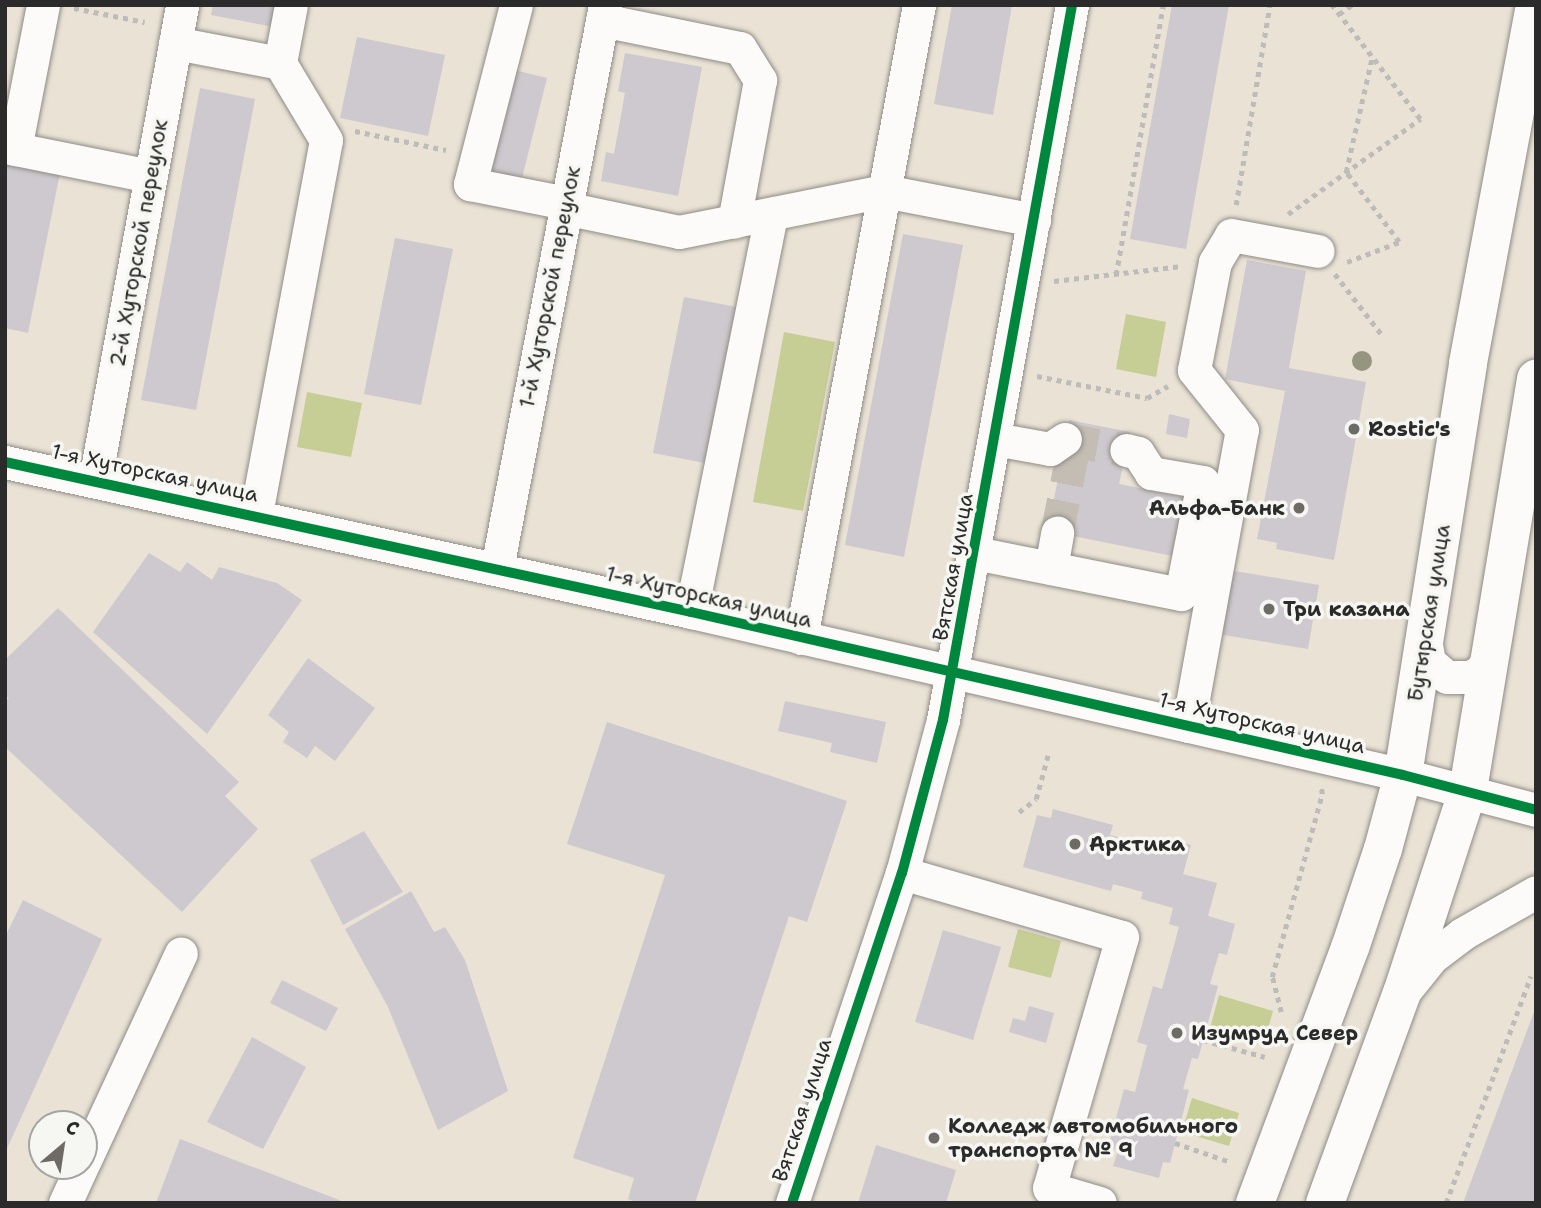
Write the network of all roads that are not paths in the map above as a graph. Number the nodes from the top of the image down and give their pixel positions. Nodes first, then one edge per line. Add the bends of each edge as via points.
1 (182, 5) edge
2 (291, 5) edge
3 (516, 5) edge
4 (919, 5) edge
5 (1072, 5) edge
6 (1535, 5) edge
7 (58, 6) edge
8 (603, 12) edge
9 (175, 43) junction
10 (280, 63) junction
11 (10, 148) edge
12 (150, 176) junction
13 (884, 191) junction
14 (566, 206) junction
15 (771, 214) junction
16 (1034, 220) junction
17 (734, 222) junction
18 (1324, 260) road end
19 (1536, 379) edge
20 (995, 439) junction
21 (1065, 439) tunnel mouth
22 (1126, 450) tunnel mouth
23 (5, 462) edge
24 (94, 480) junction
25 (256, 514) junction
26 (1524, 522) edge
27 (1058, 533) tunnel mouth
28 (975, 553) junction
29 (1051, 568) junction
30 (497, 569) junction
31 (691, 612) junction
32 (801, 638) junction
33 (1425, 639) junction
34 (1492, 651) junction
35 (954, 672) junction
36 (1188, 726) junction
37 (1403, 775) junction
38 (1468, 790) junction
39 (1536, 810) edge
40 (901, 873) junction
41 (1536, 892) edge
42 (181, 953) dead end
43 (1402, 993) junction
44 (98, 1132) edge
45 (76, 1180) edge
46 (65, 1203) edge
47 (792, 1203) edge
48 (1100, 1203) edge
49 (1255, 1203) edge
50 (1325, 1203) edge

1 - 9 street, 2-й Хуторской переулок
2 - 10 street
3 - 14 street via 470,184
4 - 13 street
5 - 16 street, Вятская улица
6 - 33 main road, Бутырская улица via 1468,363
7 - 11 street
8 - 14 street, 1-й Хуторской переулок
8 - 17 street via 740,48 760,80
9 - 10 street
9 - 12 street, 2-й Хуторской переулок
10 - 25 street via 326,140
11 - 12 street
12 - 24 street, 2-й Хуторской переулок
13 - 15 street
13 - 16 street
13 - 32 street
14 - 17 street via 679,232
14 - 30 street, 1-й Хуторской переулок
15 - 17 street
15 - 31 street
16 - 20 street, Вятская улица
18 - 36 street via 1233,245 1194,370 1242,430
19 - 26 main road
20 - 21 street via 1049,449
20 - 28 street, Вятская улица
22 - 29 street via 1138,453 1151,473 1203,482 1181,594
23 - 24 street, 1-я Хуторская улица
24 - 25 street, 1-я Хуторская улица
25 - 30 street, 1-я Хуторская улица
26 - 34 main road
27 - 29 street
28 - 29 street
28 - 35 street, Вятская улица
30 - 31 street, 1-я Хуторская улица
31 - 32 street, 1-я Хуторская улица
32 - 35 street, 1-я Хуторская улица
33 - 34 street via 1429,662 1447,677 1470,677 1480,671
33 - 37 main road, Бутырская улица
34 - 38 main road
35 - 36 street, 1-я Хуторская улица
35 - 40 street, Вятская улица
36 - 37 street, 1-я Хуторская улица
37 - 38 street, 1-я Хуторская улица
37 - 49 main road, Бутырская улица via 1350,948
38 - 39 street, 1-я Хуторская улица
38 - 43 main road
40 - 47 street, Вятская улица
40 - 48 street via 1122,937 1049,1188
41 - 43 street via 1462,933 1432,957
42 - 44 street
43 - 50 main road
45 - 46 street

